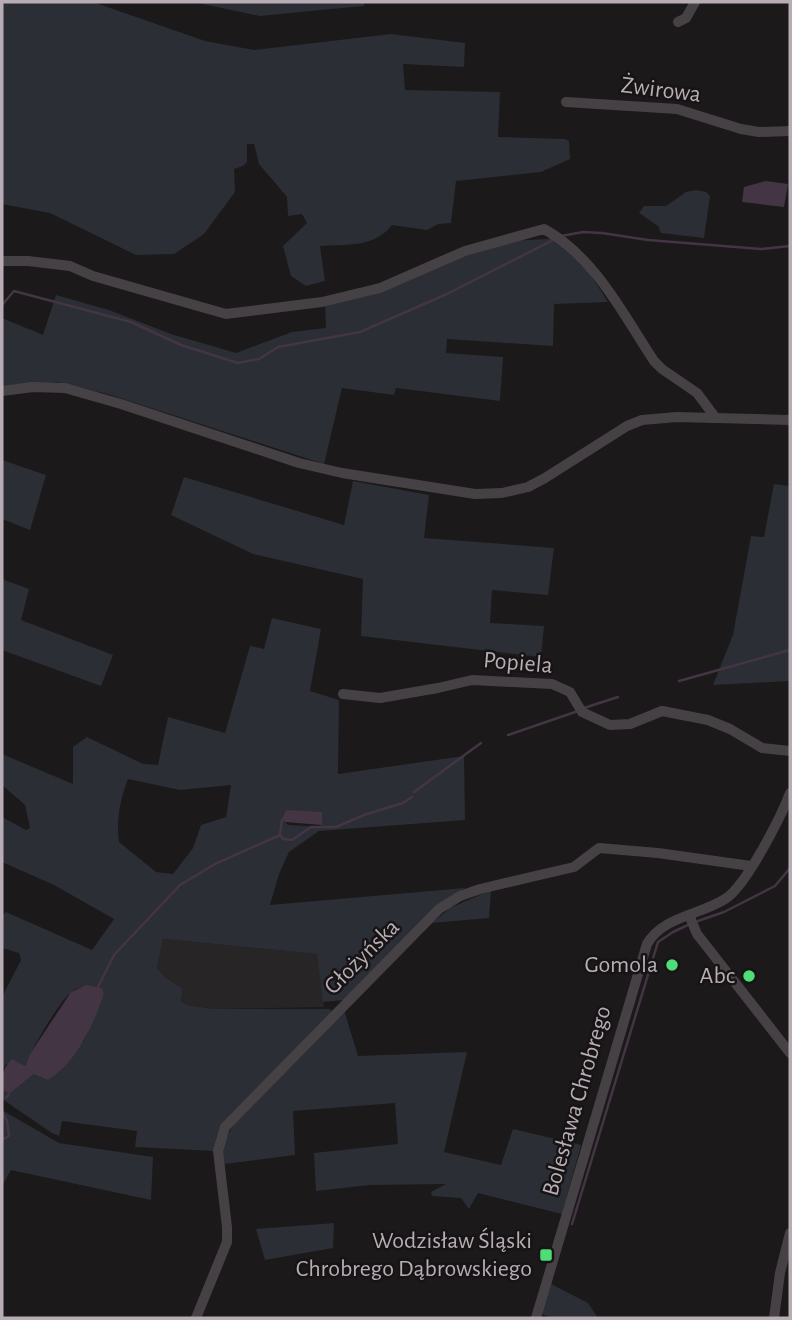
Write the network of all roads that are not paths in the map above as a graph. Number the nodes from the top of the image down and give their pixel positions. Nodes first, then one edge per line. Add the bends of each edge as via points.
1 (695, 2) edge
2 (678, 22) dead end
3 (566, 102) dead end
4 (790, 131) edge
5 (2, 261) edge
6 (2, 391) edge
7 (715, 417) junction
8 (790, 420) edge
9 (343, 694) dead end
10 (790, 751) edge
11 (790, 793) edge
12 (751, 866) junction
13 (692, 922) junction
14 (790, 1053) edge
15 (790, 1233) edge
16 (196, 1318) edge
17 (536, 1318) edge
18 (774, 1318) edge

1 - 2 street via 687,18
3 - 4 street, Żwirowa via 677,108 741,129
5 - 7 street via 70,266 226,314 322,302 380,288 465,251 544,229 587,264 654,361 697,393
6 - 7 street via 65,388 299,463 475,494 528,486 642,420
7 - 8 street
9 - 10 street, Popiela via 380,698 472,680 552,684 570,692 581,709 610,725 630,724 662,712 708,720 762,748
11 - 12 street, Bolesława Chrobrego
12 - 13 street, Bolesława Chrobrego via 729,897
12 - 16 street, Głożyńska via 599,848 574,867 480,889 439,909 225,1127 218,1152 227,1242
13 - 14 street
13 - 17 street, Bolesława Chrobrego via 667,925 653,934 640,961
15 - 18 street

